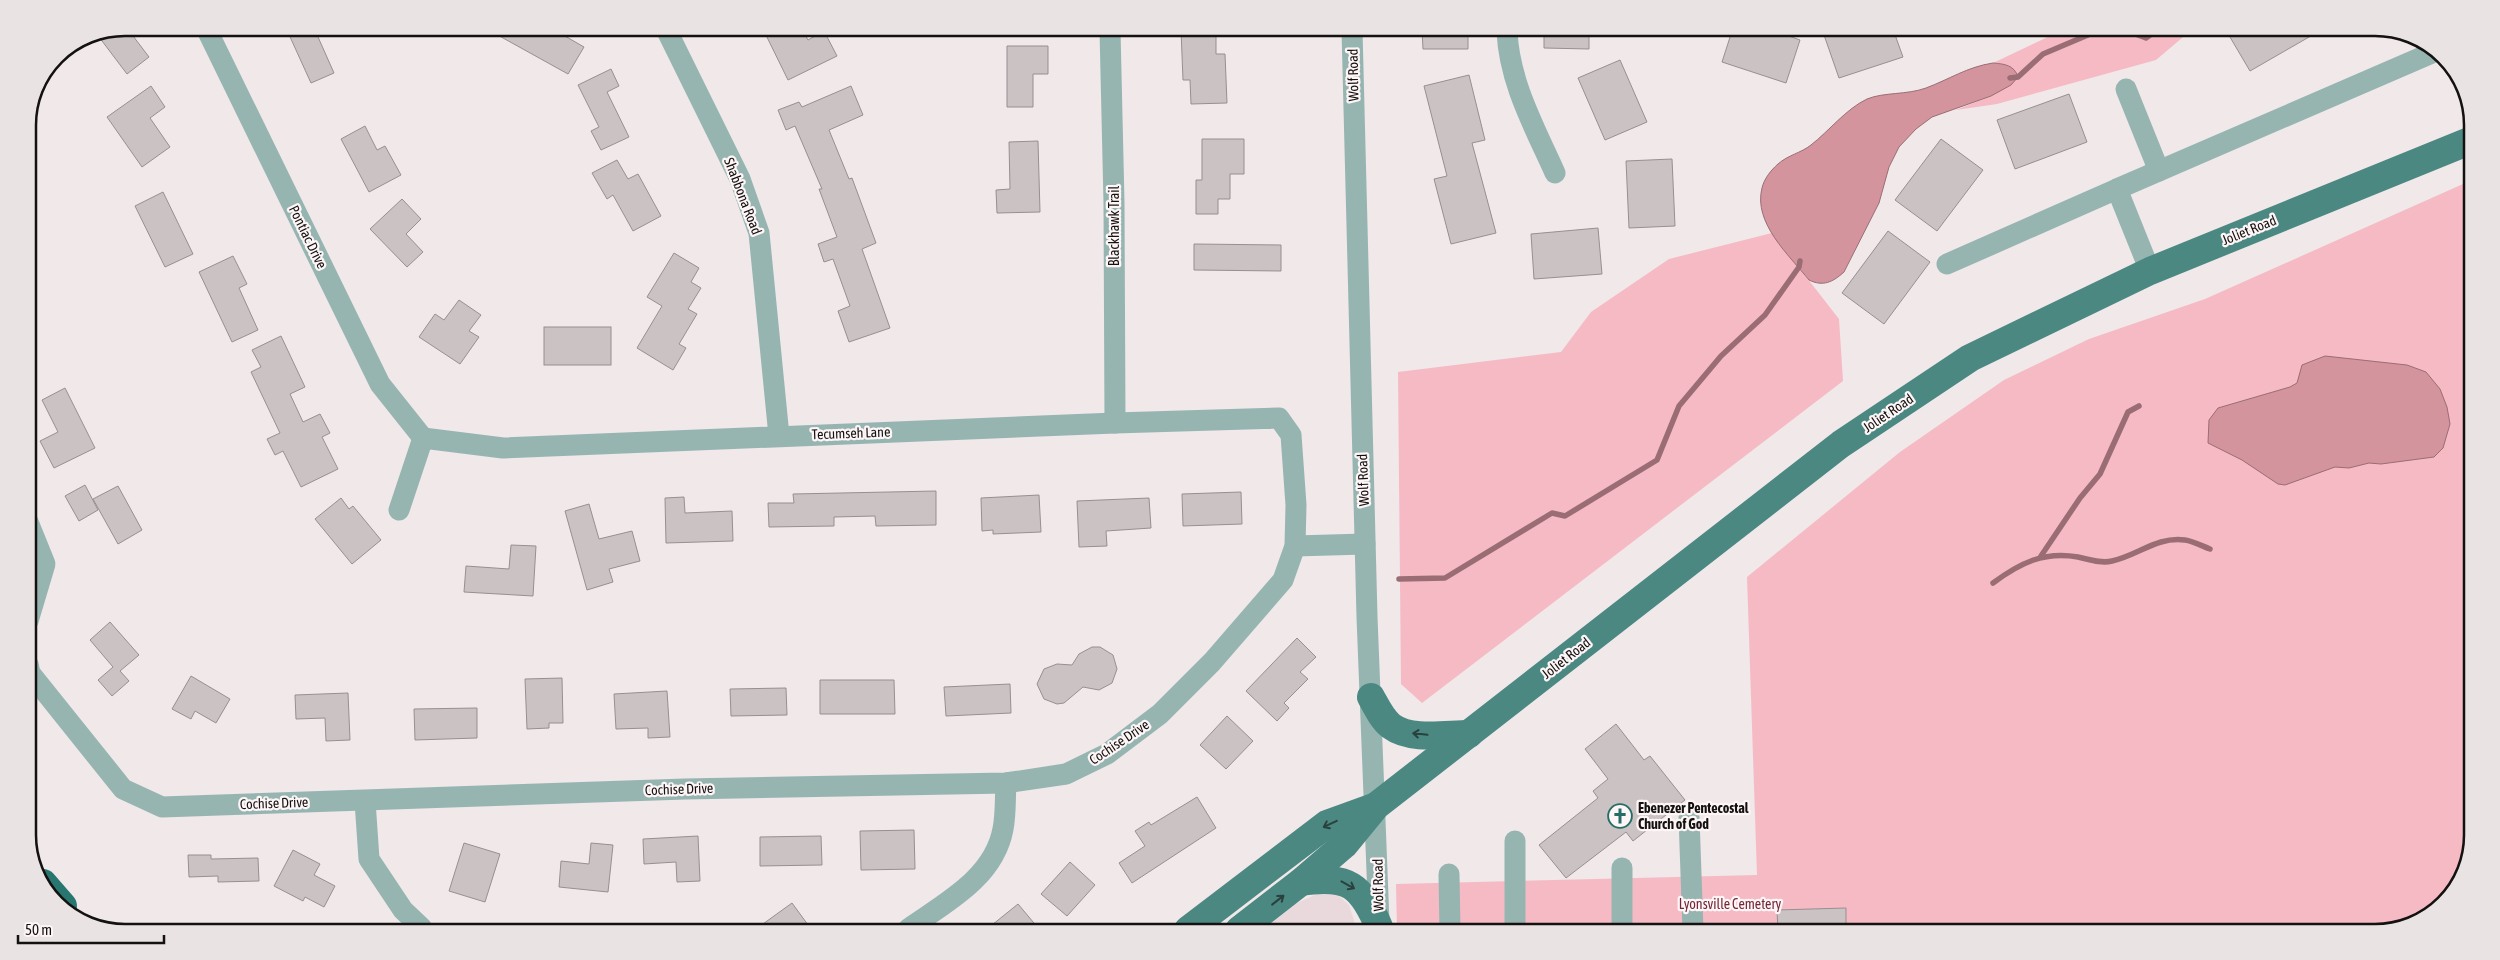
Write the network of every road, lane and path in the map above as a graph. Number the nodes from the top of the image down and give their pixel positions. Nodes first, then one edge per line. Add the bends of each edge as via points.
1 (210, 36) edge
2 (669, 36) edge
3 (1110, 36) edge
4 (1352, 36) edge
5 (1507, 36) edge
6 (2428, 54) edge
7 (2126, 89) dead end
8 (2464, 143) edge
9 (2159, 171) junction
10 (1555, 174) dead end
11 (2117, 189) junction
12 (1946, 264) dead end
13 (2150, 271) junction
14 (1279, 418) joint
15 (1115, 423) junction
16 (780, 436) junction
17 (423, 438) junction
18 (399, 510) dead end
19 (36, 542) edge
20 (1365, 544) junction
21 (1295, 546) junction
22 (36, 594) edge
23 (36, 680) edge
24 (1371, 697) junction
25 (1469, 734) junction
26 (1006, 783) junction
27 (365, 800) junction
28 (1376, 806) junction
29 (1689, 817) dead end
30 (1515, 841) dead end
31 (1622, 868) dead end
32 (1449, 874) dead end
33 (1301, 882) junction
34 (418, 924) edge
35 (915, 924) edge
36 (1196, 924) edge
37 (1248, 924) edge
38 (1377, 924) edge
39 (1379, 924) edge
40 (1450, 924) edge
41 (1515, 924) edge
42 (1622, 924) edge
43 (1693, 924) edge

1 - 17 street, Pontiac Drive via 380,384
2 - 16 street, Shabbona Road via 740,179 759,233
3 - 15 street, Blackhawk Trail
4 - 20 street, Wolf Road
5 - 10 street via 1521,98
6 - 9 street
7 - 9 street
8 - 13 main road, Joliet Road
9 - 11 street
11 - 12 street
11 - 13 street
13 - 25 main road, Joliet Road via 1970,358 1841,444
14 - 15 street, Tecumseh Lane
14 - 21 street, Cochise Drive via 1291,435
15 - 16 street, Tecumseh Lane
16 - 17 street, Tecumseh Lane via 503,448
17 - 18 street
19 - 22 street via 45,564
20 - 21 street
20 - 24 street, Wolf Road
21 - 26 street, Cochise Drive via 1283,580 1212,662 1160,714 1107,754 1066,774
23 - 27 street, Cochise Drive via 123,789 162,807
25 -> 24 main road via 1408,733 1391,726
24 - 28 street, Wolf Road
25 - 28 main road, Joliet Road
26 - 27 street, Cochise Drive via 685,789
26 - 35 street via 1003,829 994,857 971,884
27 - 34 street via 369,859 403,910
28 - 33 main road, Joliet Road via 1344,844
28 -> 36 main road, Joliet Road via 1327,824
28 - 39 street, Wolf Road
29 - 43 street
30 - 41 street
31 - 42 street
32 - 40 street
37 -> 33 main road, Joliet Road
33 -> 38 main road via 1332,879 1351,886 1366,899

